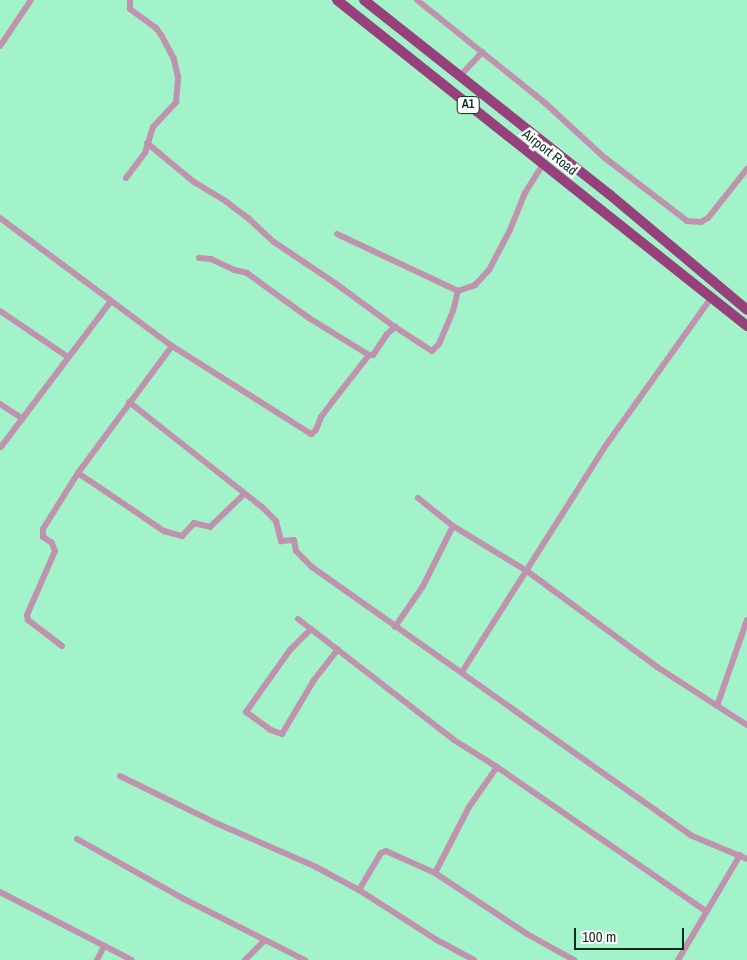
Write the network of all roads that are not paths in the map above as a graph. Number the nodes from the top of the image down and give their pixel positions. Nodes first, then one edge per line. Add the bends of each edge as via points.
1 (31, 0) edge
2 (130, 0) edge
3 (337, 0) edge
4 (364, 0) edge
5 (417, 0) edge
6 (0, 46) edge
7 (482, 52) junction
8 (460, 76) junction
9 (147, 143) junction
10 (543, 164) junction
11 (747, 169) edge
12 (126, 178) dead end
13 (0, 218) edge
14 (337, 234) dead end
15 (199, 258) dead end
16 (458, 290) junction
17 (711, 298) junction
18 (111, 301) junction
19 (747, 310) edge
20 (0, 311) edge
21 (747, 326) edge
22 (395, 327) junction
23 (172, 346) junction
24 (369, 355) junction
25 (68, 357) junction
26 (129, 402) junction
27 (0, 404) edge
28 (23, 419) junction
29 (1, 447) dead end
30 (78, 473) junction
31 (244, 494) junction
32 (418, 498) dead end
33 (453, 526) junction
34 (527, 571) junction
35 (298, 619) dead end
36 (747, 620) edge
37 (395, 627) junction
38 (311, 629) junction
39 (62, 646) dead end
40 (338, 649) junction
41 (462, 672) junction
42 (717, 706) junction
43 (747, 725) edge
44 (497, 767) junction
45 (120, 776) dead end
46 (77, 839) dead end
47 (740, 854) junction
48 (747, 859) edge
49 (435, 873) junction
50 (359, 890) junction
51 (0, 892) edge
52 (706, 911) junction
53 (264, 941) junction
54 (104, 946) junction
55 (97, 960) edge
56 (132, 960) edge
57 (245, 960) edge
58 (305, 960) edge
59 (474, 960) edge
60 (574, 960) edge
61 (678, 960) edge

1 - 6 street
2 - 9 street via 130,9 162,36 174,59 178,78 176,102 153,127
3 - 10 highway, Airport Road / A1
4 - 8 highway, Airport Road / A1
5 - 7 street
7 - 8 street
7 - 11 street via 544,102 605,158 687,221 702,222 708,218
8 - 19 highway, Airport Road / A1 via 609,194
9 - 12 street via 145,153
9 - 22 street via 194,182 248,218 274,242
10 - 16 street via 525,193 489,270 475,285
10 - 17 highway, Airport Road / A1
13 - 18 street
14 - 16 street
15 - 24 street via 211,259 247,273 309,318
16 - 22 street via 448,324 432,351
17 - 21 highway, Airport Road / A1
17 - 34 street via 604,448
18 - 23 street
18 - 25 street
20 - 25 street
22 - 24 street via 373,355
23 - 24 street via 311,434 332,401
23 - 26 street
25 - 28 street
26 - 30 street
26 - 31 street
27 - 28 street
28 - 29 street
30 - 31 street via 164,531 182,536 194,523 210,527
30 - 39 street via 43,529 44,537 52,543 55,551 27,614 28,620
31 - 37 street via 276,521 281,541 294,540 296,551 312,567
32 - 33 street
33 - 34 street
33 - 37 street via 423,586
34 - 41 street
34 - 42 street via 657,667
35 - 38 street
36 - 42 street
37 - 41 street
38 - 40 street
38 - 40 street via 290,650 246,712 282,734 314,680
40 - 44 street via 454,740
41 - 47 street via 690,835
42 - 43 street
44 - 49 street via 469,807
44 - 52 street
45 - 50 street
46 - 53 street
47 - 48 street
47 - 52 street
49 - 50 street via 386,851
49 - 60 street via 527,934
50 - 59 street
51 - 54 street via 44,912
52 - 61 street
53 - 57 street
53 - 58 street
54 - 55 street
54 - 56 street

